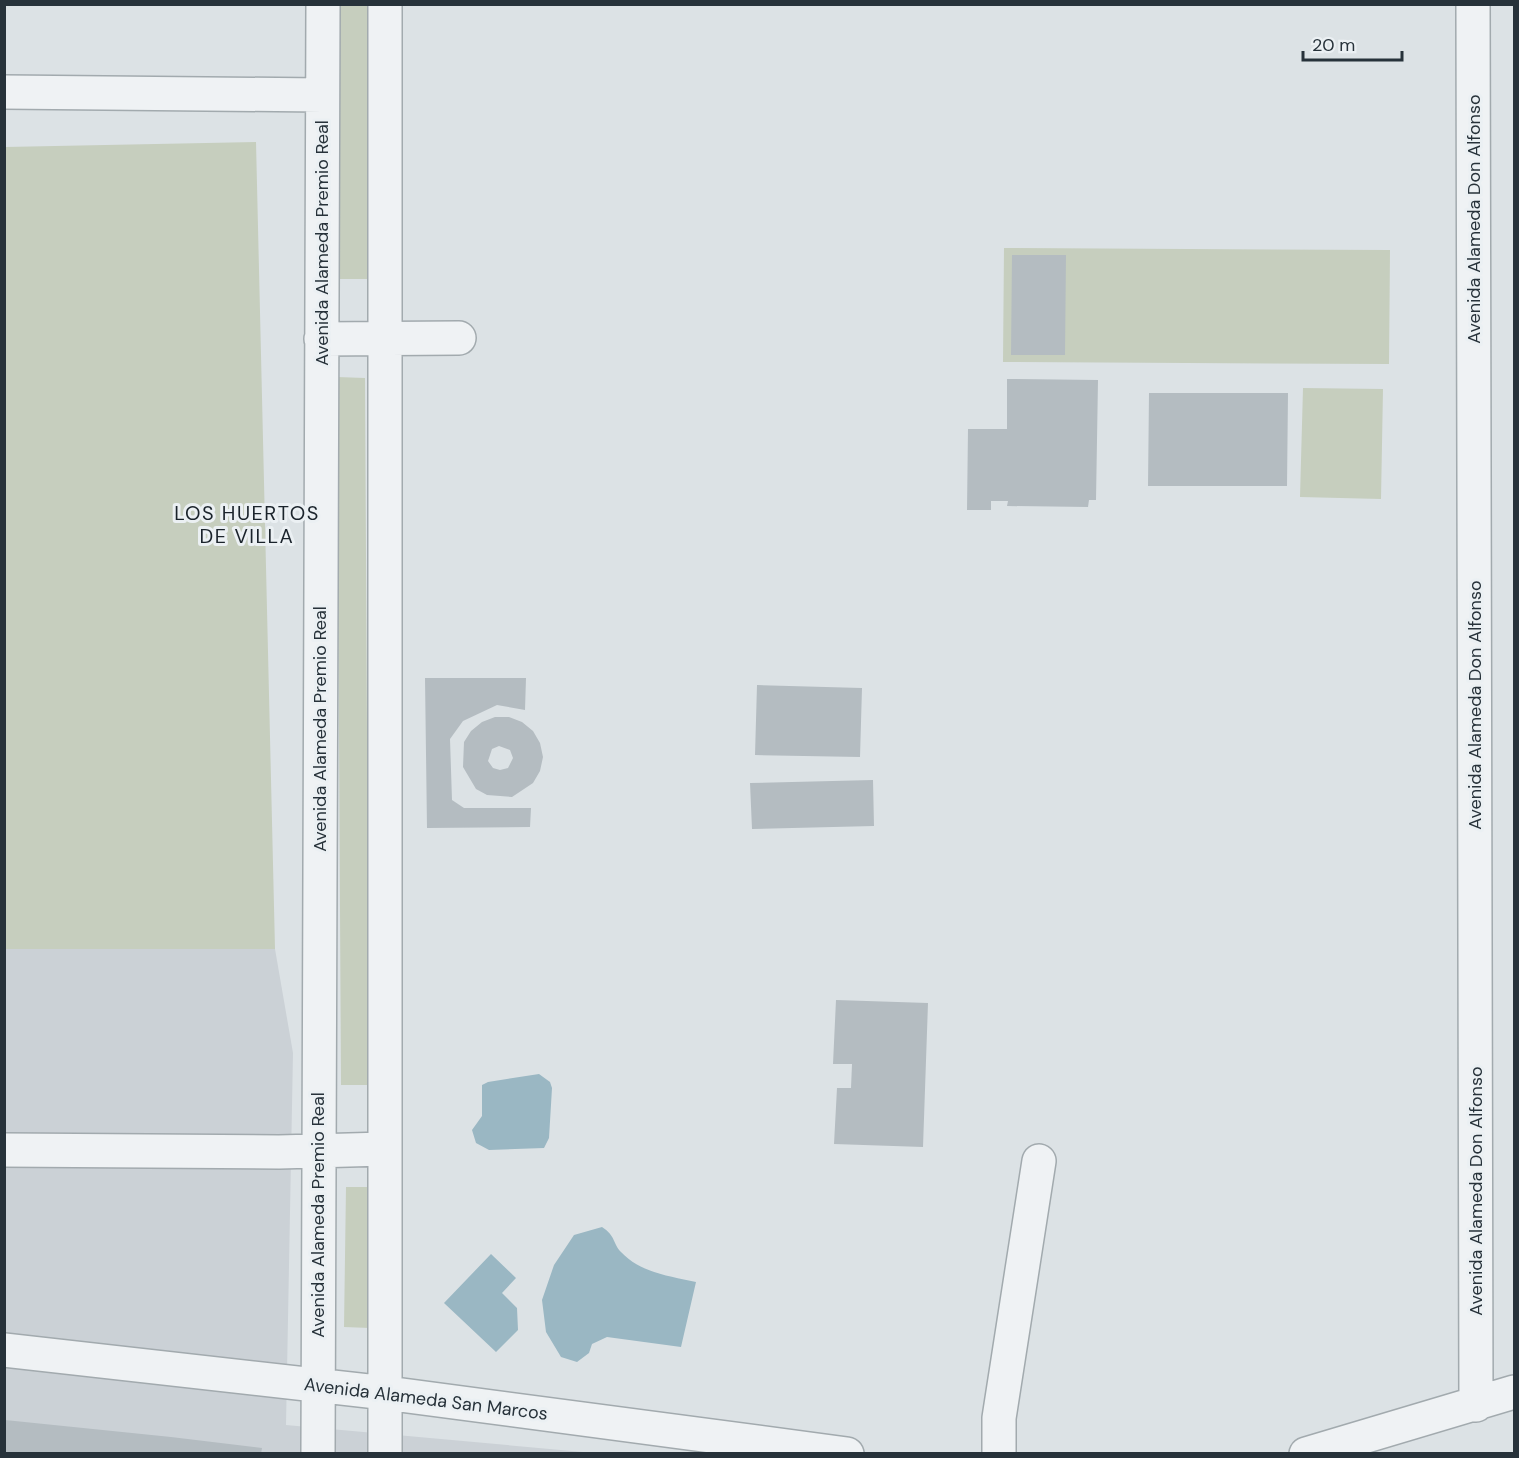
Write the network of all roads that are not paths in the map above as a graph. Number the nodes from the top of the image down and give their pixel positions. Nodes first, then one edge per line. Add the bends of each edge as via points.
1 (323, 4) edge
2 (385, 4) edge
3 (1473, 4) edge
4 (4, 92) edge
5 (322, 95) junction
6 (459, 338) dead end
7 (321, 339) junction
8 (386, 339) junction
9 (384, 1149) junction
10 (4, 1150) edge
11 (318, 1150) junction
12 (1039, 1161) dead end
13 (4, 1350) edge
14 (317, 1384) junction
15 (1515, 1392) edge
16 (386, 1393) junction
17 (1476, 1405) junction
18 (318, 1454) edge
19 (385, 1454) edge
20 (847, 1454) edge
21 (999, 1454) edge
22 (1306, 1454) edge

1 - 5 street, Avenida Alameda Premio Real
2 - 8 street
3 - 17 street, Avenida Alameda Don Alfonso
4 - 5 street
5 - 7 street, Avenida Alameda Premio Real
6 - 8 street
7 - 8 street
7 - 11 street, Avenida Alameda Premio Real
8 - 9 street
9 - 11 street
9 - 16 street
10 - 11 street
11 - 14 street, Avenida Alameda Premio Real
12 - 21 street via 999,1418
13 - 14 street, Avenida Alameda San Marcos
14 - 16 street, Avenida Alameda San Marcos
14 - 18 street, Avenida Alameda Premio Real
15 - 17 street
16 - 19 street
16 - 20 street, Avenida Alameda San Marcos
17 - 22 street

